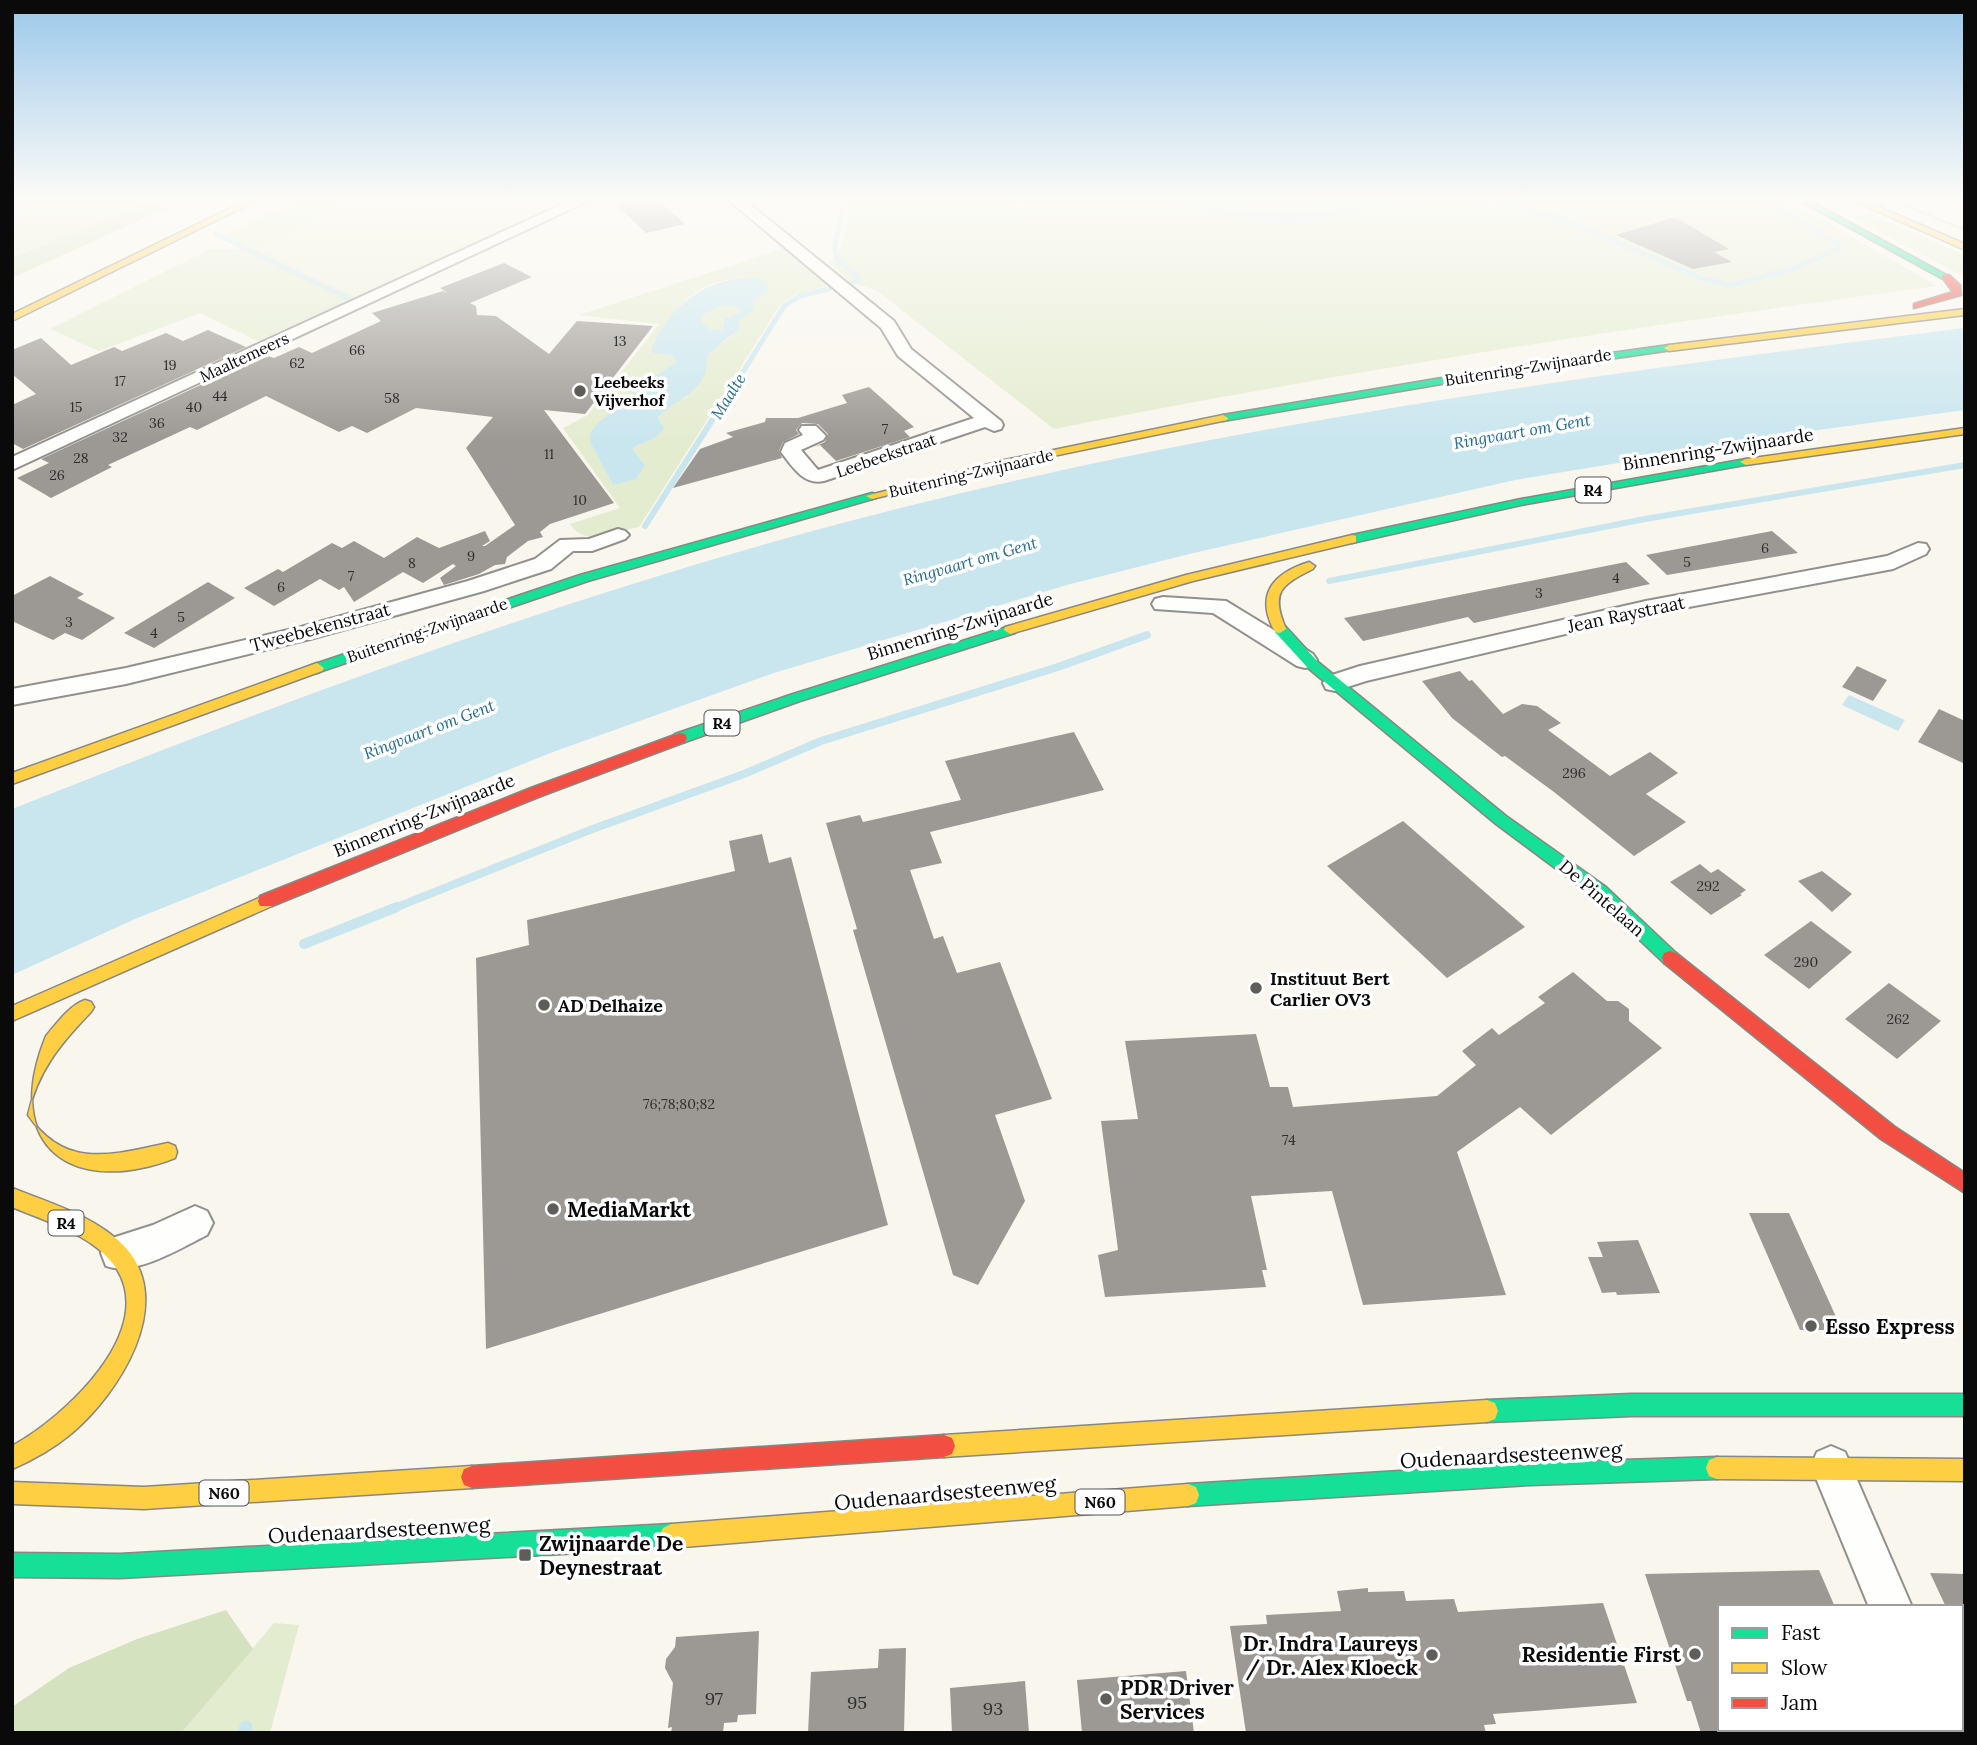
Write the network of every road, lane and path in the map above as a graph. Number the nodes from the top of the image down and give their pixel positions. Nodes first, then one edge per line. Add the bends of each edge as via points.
1 (93, 278) edge
2 (414, 278) edge
3 (831, 278) edge
4 (1948, 278) edge
5 (1965, 301) edge
6 (1916, 306) junction
7 (1965, 312) edge
8 (12, 318) edge
9 (1710, 341) junction
10 (809, 430) dead end
11 (1965, 430) edge
12 (12, 464) edge
13 (1459, 515) junction
14 (618, 536) dead end
15 (1918, 549) dead end
16 (1308, 566) junction
17 (1256, 579) dead end
18 (1218, 589) dead end
19 (1156, 606) joint
20 (1274, 633) junction
21 (1313, 665) joint
22 (1335, 683) junction
23 (12, 697) edge
24 (12, 779) edge
25 (12, 1014) edge
26 (37, 1031) dead end
27 (1888, 1133) junction
28 (168, 1152) dead end
29 (1922, 1175) dead end
30 (1965, 1184) edge
31 (12, 1197) edge
32 (195, 1223) dead end
33 (119, 1254) junction
34 (1965, 1405) edge
35 (12, 1458) edge
36 (1831, 1465) junction
37 (1965, 1470) edge
38 (12, 1493) edge
39 (12, 1565) edge
40 (1890, 1605) edge

1 - 8 main road
2 - 12 street, Maaltemeers
3 - 10 street, Leebeekstraat via 888,325 904,352 991,422 817,477 791,453 792,447 816,436
4 - 6 main road via 1958,293
5 - 6 main road
6 - 9 main road via 1712,334
7 - 9 main road, Buitenring-Zwijnaarde
9 - 24 main road, Buitenring-Zwijnaarde via 1232,416 1007,463 808,512 407,636
11 - 13 main road, Binnenring-Zwijnaarde / R4 via 1679,474
13 - 16 main road, R4 via 1436,534
13 - 25 main road, Binnenring-Zwijnaarde / R4 via 1065,613 691,733 302,885
14 - 23 street, Tweebekenstraat via 592,545 568,545 543,564 302,634 126,676
15 - 22 street, Jean Raystraat via 1893,562 1646,608
16 - 17 main road, R4
16 - 20 main road via 1286,577 1268,601
18 - 19 main road
19 - 20 street, De Pintelaan via 1218,606
20 - 21 street, De Pintelaan
21 - 22 main road, De Pintelaan
22 - 27 main road, De Pintelaan via 1501,820 1600,892 1663,952
26 - 28 main road via 91,1005 47,1044 32,1066 22,1089 18,1117 30,1137 52,1154 83,1161
27 - 29 main road, De Pintelaan
27 - 30 main road, De Pintelaan
31 - 33 main road, R4
32 - 33 street
33 - 35 main road via 135,1279 136,1307 126,1345 79,1413
34 - 38 main road, N60 via 1673,1405 1448,1413 144,1498
36 - 37 main road, Oudenaardsesteenweg / N60
36 - 39 main road, Oudenaardsesteenweg / N60 via 1469,1477 799,1526 120,1566
36 - 40 street

